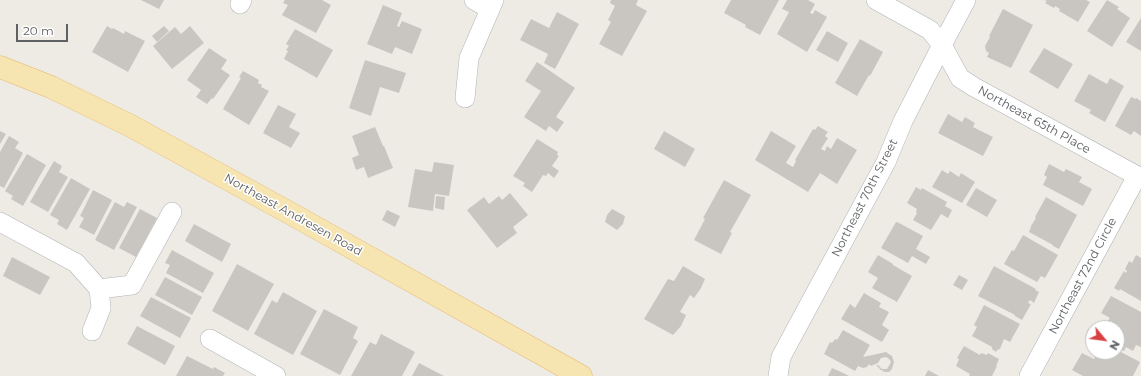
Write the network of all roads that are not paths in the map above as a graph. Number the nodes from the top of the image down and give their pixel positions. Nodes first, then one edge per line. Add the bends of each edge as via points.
1 (876, 0) edge
2 (966, 0) edge
3 (486, 3) edge
4 (942, 45) junction
5 (0, 67) edge
6 (465, 98) dead end
7 (1139, 177) edge
8 (172, 212) dead end
9 (0, 222) edge
10 (99, 289) junction
11 (92, 331) dead end
12 (210, 339) dead end
13 (276, 376) edge
14 (581, 376) edge
15 (778, 376) edge
16 (1029, 376) edge

1 - 4 street, Northeast 65th Place via 930,30
2 - 4 street, Northeast 70th Street
3 - 6 street via 469,58
4 - 7 street, Northeast 65th Place via 960,78
4 - 15 street, Northeast 70th Street via 903,121 886,162 781,357
5 - 14 main road, Northeast Andresen Road via 51,87 131,126
7 - 16 street, Northeast 72nd Circle
8 - 10 street via 132,285
9 - 10 street via 76,263
10 - 11 street via 101,308
12 - 13 street

